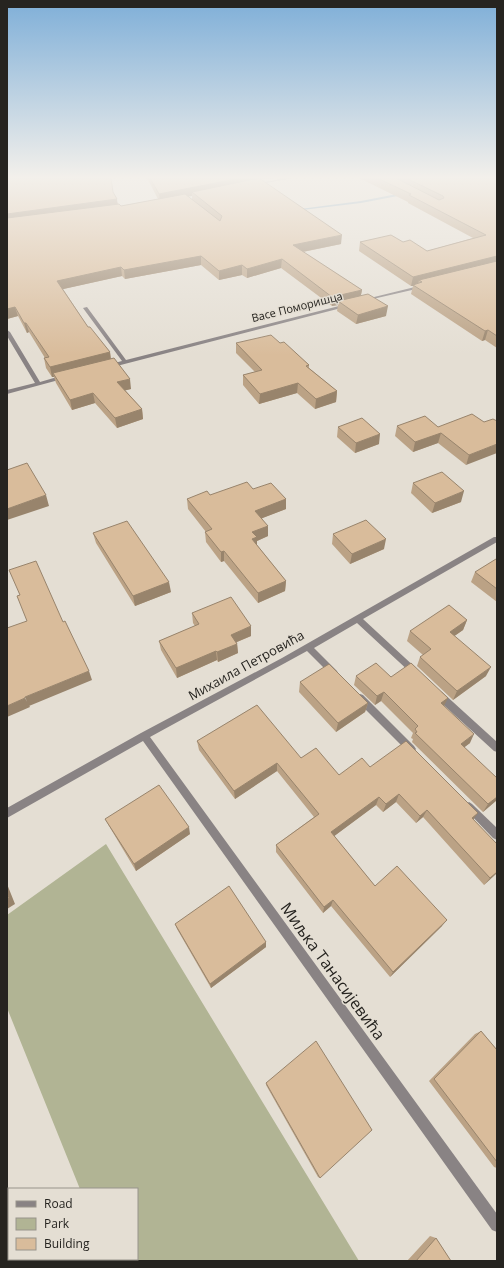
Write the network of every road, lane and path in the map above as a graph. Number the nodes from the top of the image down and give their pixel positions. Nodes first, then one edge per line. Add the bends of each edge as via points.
1 (426, 285) edge
2 (359, 302) edge
3 (352, 304) edge
4 (85, 308) dead end
5 (7, 332) edge
6 (124, 362) junction
7 (103, 368) edge
8 (67, 376) edge
9 (39, 384) junction
10 (7, 392) edge
11 (497, 539) edge
12 (357, 618) junction
13 (308, 647) junction
14 (421, 678) edge
15 (342, 680) edge
16 (433, 689) edge
17 (353, 691) edge
18 (144, 736) junction
19 (497, 748) edge
20 (419, 758) edge
21 (464, 802) edge
22 (7, 813) edge
23 (497, 835) edge
24 (497, 1225) edge

1 - 2 street, Васе Поморишца
3 - 6 street, Васе Поморишца
4 - 6 street
5 - 9 street
6 - 7 street, Васе Поморишца
8 - 9 street
9 - 10 street
11 - 12 street, Михаила Петровића
12 - 13 street, Михаила Петровића
12 - 14 street
13 - 15 street
13 - 18 street, Михаила Петровића
16 - 19 street
17 - 20 street
18 - 22 street, Михаила Петровића
18 - 24 street, Миљка Танасијевића
21 - 23 street

